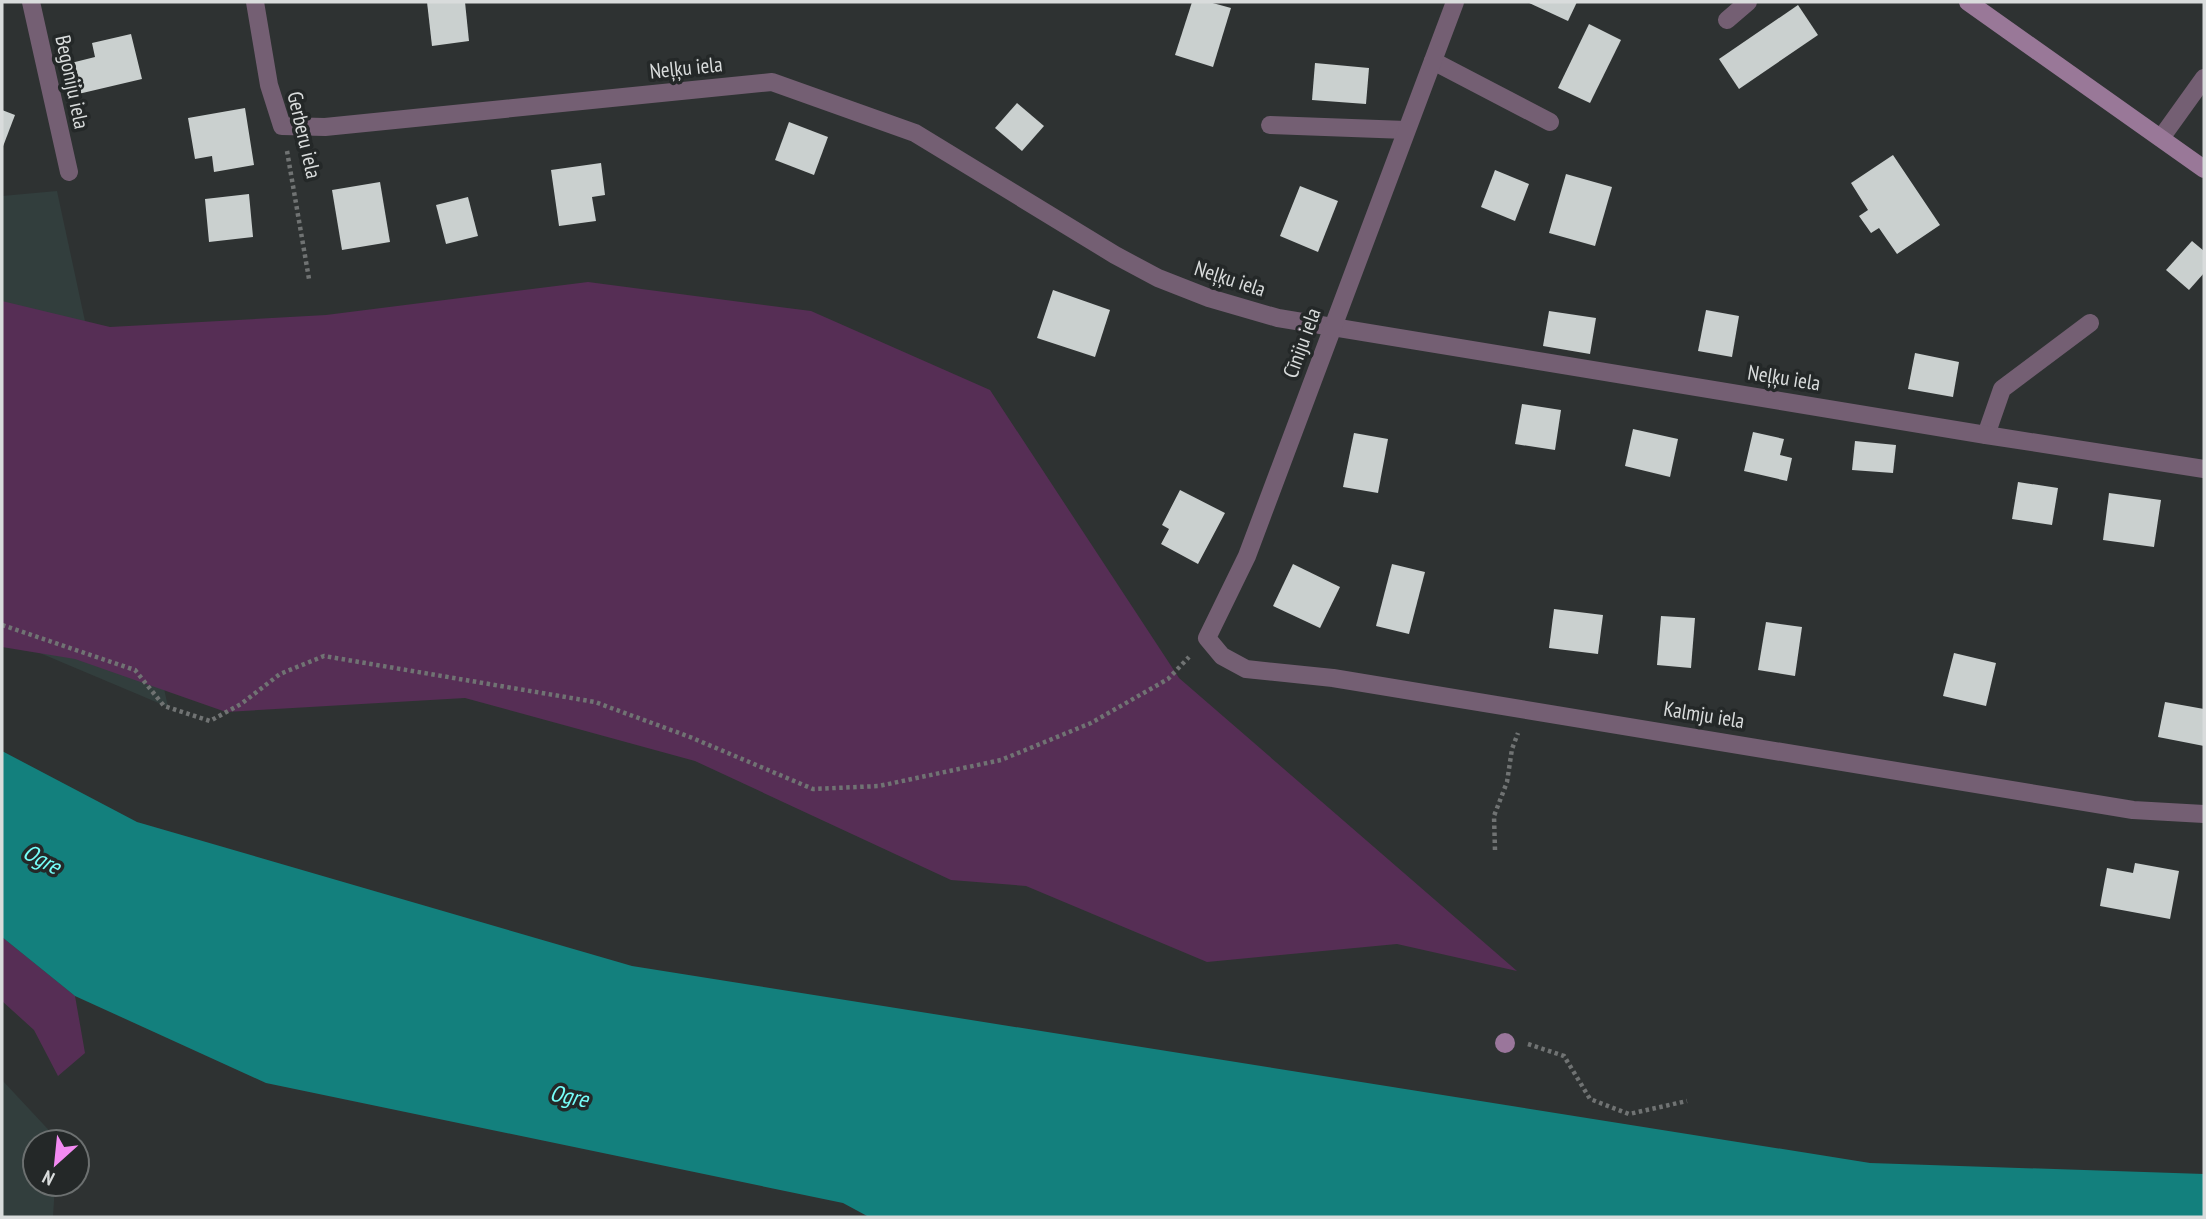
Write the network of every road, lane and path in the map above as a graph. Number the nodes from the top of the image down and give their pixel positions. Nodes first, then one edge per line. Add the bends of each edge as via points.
1 (31, 2) edge
2 (255, 2) edge
3 (1455, 2) edge
4 (1748, 2) edge
5 (1968, 2) edge
6 (1727, 20) dead end
7 (1433, 61) junction
8 (2204, 78) edge
9 (1550, 122) dead end
10 (282, 125) junction
11 (1270, 125) dead end
12 (1406, 130) junction
13 (2161, 138) junction
14 (2204, 169) edge
15 (69, 172) dead end
16 (309, 279) dead end
17 (2090, 323) dead end
18 (1332, 325) junction
19 (1986, 435) junction
20 (2204, 468) edge
21 (2, 625) edge
22 (1207, 638) junction
23 (1527, 709) junction
24 (2204, 814) edge
25 (1495, 850) dead end
26 (1528, 1044) dead end
27 (1687, 1101) dead end

1 - 15 street, Begoniju iela
2 - 10 street, Gerberu iela via 269,85
3 - 7 street, Cīniju iela
4 - 6 street
5 - 13 street
7 - 9 street
7 - 12 street, Cīniju iela
8 - 13 street
10 - 16 path, Gerberu iela
10 - 18 street, Neļķu iela via 326,127 772,82 915,133 1158,278 1278,318
11 - 12 street
12 - 18 street, Cīniju iela
13 - 14 street
17 - 19 street via 2002,389
18 - 19 street, Neļķu iela
18 - 22 street, Cīniju iela via 1247,556
19 - 20 street, Neļķu iela
21 - 22 path via 135,670 164,706 210,721 280,674 324,656 595,702 813,789 879,786 1001,761 1091,723 1168,679
22 - 23 street, Kalmju iela via 1222,656 1246,669
23 - 24 street, Kalmju iela via 2133,810
23 - 25 path via 1511,749 1507,782 1494,816
26 - 27 path via 1564,1056 1590,1099 1629,1114

